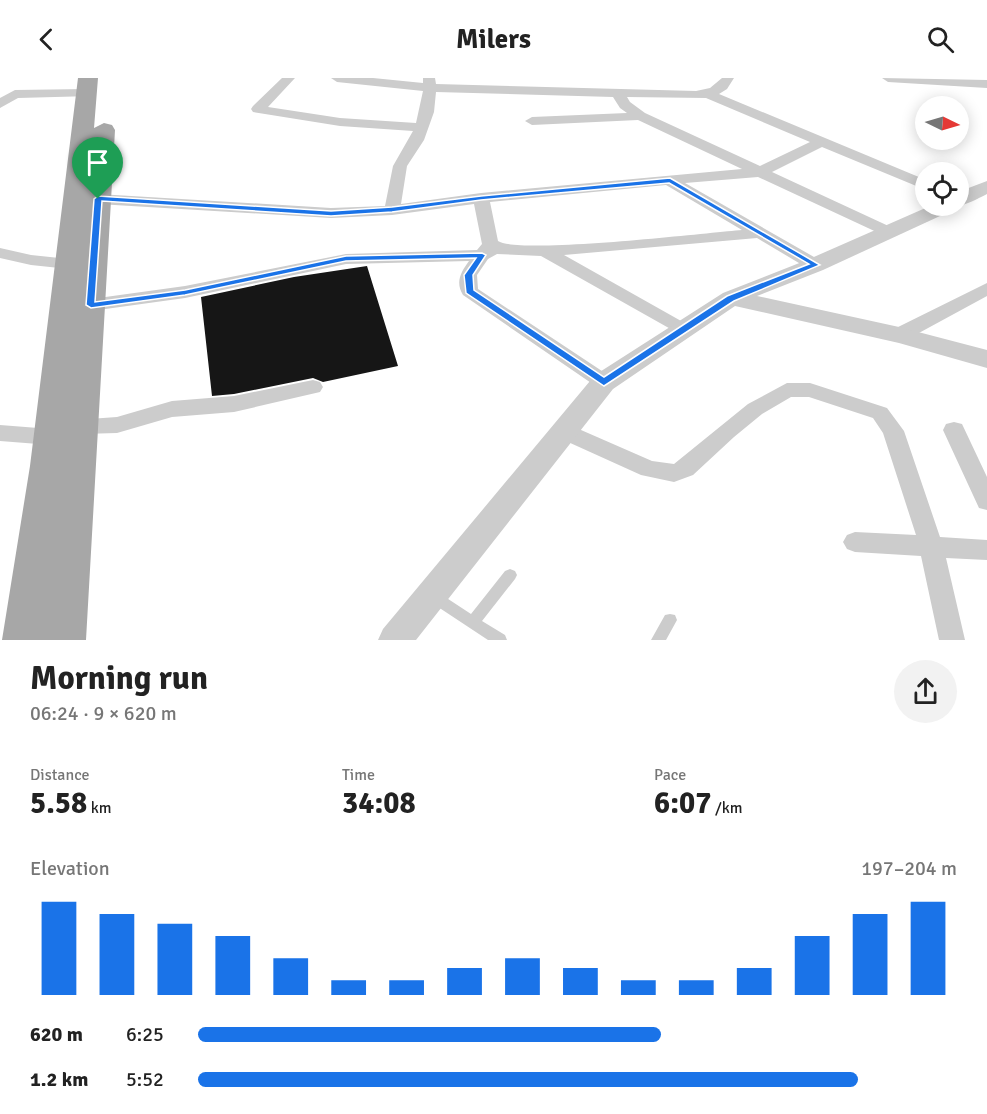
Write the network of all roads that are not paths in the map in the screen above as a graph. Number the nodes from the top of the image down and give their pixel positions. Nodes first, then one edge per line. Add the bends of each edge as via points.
1 (288, 78) edge
2 (337, 78) edge
3 (586, 78) edge
4 (728, 78) edge
5 (888, 78) edge
6 (94, 83) edge
7 (429, 83) edge
8 (987, 84) edge
9 (584, 93) junction
10 (708, 94) junction
11 (619, 95) junction
12 (0, 104) edge
13 (639, 116) junction
14 (532, 121) dead end
15 (421, 127) junction
16 (822, 142) junction
17 (91, 156) junction
18 (759, 172) junction
19 (670, 181) junction
20 (915, 181) edge
21 (987, 187) edge
22 (969, 195) edge
23 (481, 198) junction
24 (98, 199) junction
25 (392, 210) junction
26 (924, 216) edge
27 (889, 232) junction
28 (762, 233) junction
29 (489, 249) junction
30 (545, 251) junction
31 (0, 253) edge
32 (69, 264) junction
33 (815, 265) junction
34 (987, 290) edge
35 (730, 298) junction
36 (91, 305) junction
37 (683, 330) junction
38 (899, 335) junction
39 (987, 359) edge
40 (604, 382) junction
41 (313, 387) dead end
42 (82, 426) junction
43 (954, 430) dead end
44 (565, 431) junction
45 (0, 433) edge
46 (51, 437) junction
47 (987, 501) edge
48 (855, 542) dead end
49 (931, 546) junction
50 (987, 550) edge
51 (510, 575) dead end
52 (431, 595) junction
53 (670, 620) dead end
54 (472, 622) junction
55 (23, 640) edge
56 (65, 640) edge
57 (394, 640) edge
58 (500, 640) edge
59 (658, 640) edge
60 (952, 640) edge

1 - 15 street via 258,110 340,122
2 - 7 street
3 - 9 street
4 - 10 street
5 - 8 street
6 - 12 street via 15,94
6 - 17 main road
7 - 9 street
7 - 15 street via 427,112
9 - 11 street
10 - 11 street
10 - 16 street
11 - 13 street
13 - 14 street
13 - 18 street
15 - 25 street via 400,166
16 - 18 street
16 - 20 street
17 - 24 main road
17 - 32 main road
18 - 19 street
18 - 27 street
19 - 23 street
19 - 28 street
21 - 22 street
23 - 25 street
23 - 29 street
24 - 25 street via 331,213
24 - 36 main road
26 - 27 street
27 - 33 street
28 - 30 street
28 - 33 street
29 - 30 street
29 - 36 street via 346,259 185,292
29 - 40 street via 468,275 469,291
30 - 37 street
31 - 32 street
32 - 46 main road
33 - 35 street
34 - 38 street
35 - 37 street
35 - 38 street
36 - 42 main road
37 - 40 street
38 - 39 street
40 - 44 street
41 - 42 street via 234,404 172,409 117,425
42 - 56 main road
43 - 47 street
44 - 49 street via 649,469 674,473 685,469 755,409 787,390 810,390 833,397 880,413 887,421
44 - 52 street
45 - 46 street
46 - 55 main road
48 - 49 street
49 - 50 street
49 - 60 street
51 - 54 lane
52 - 54 lane
52 - 57 street
53 - 59 lane
54 - 58 lane

